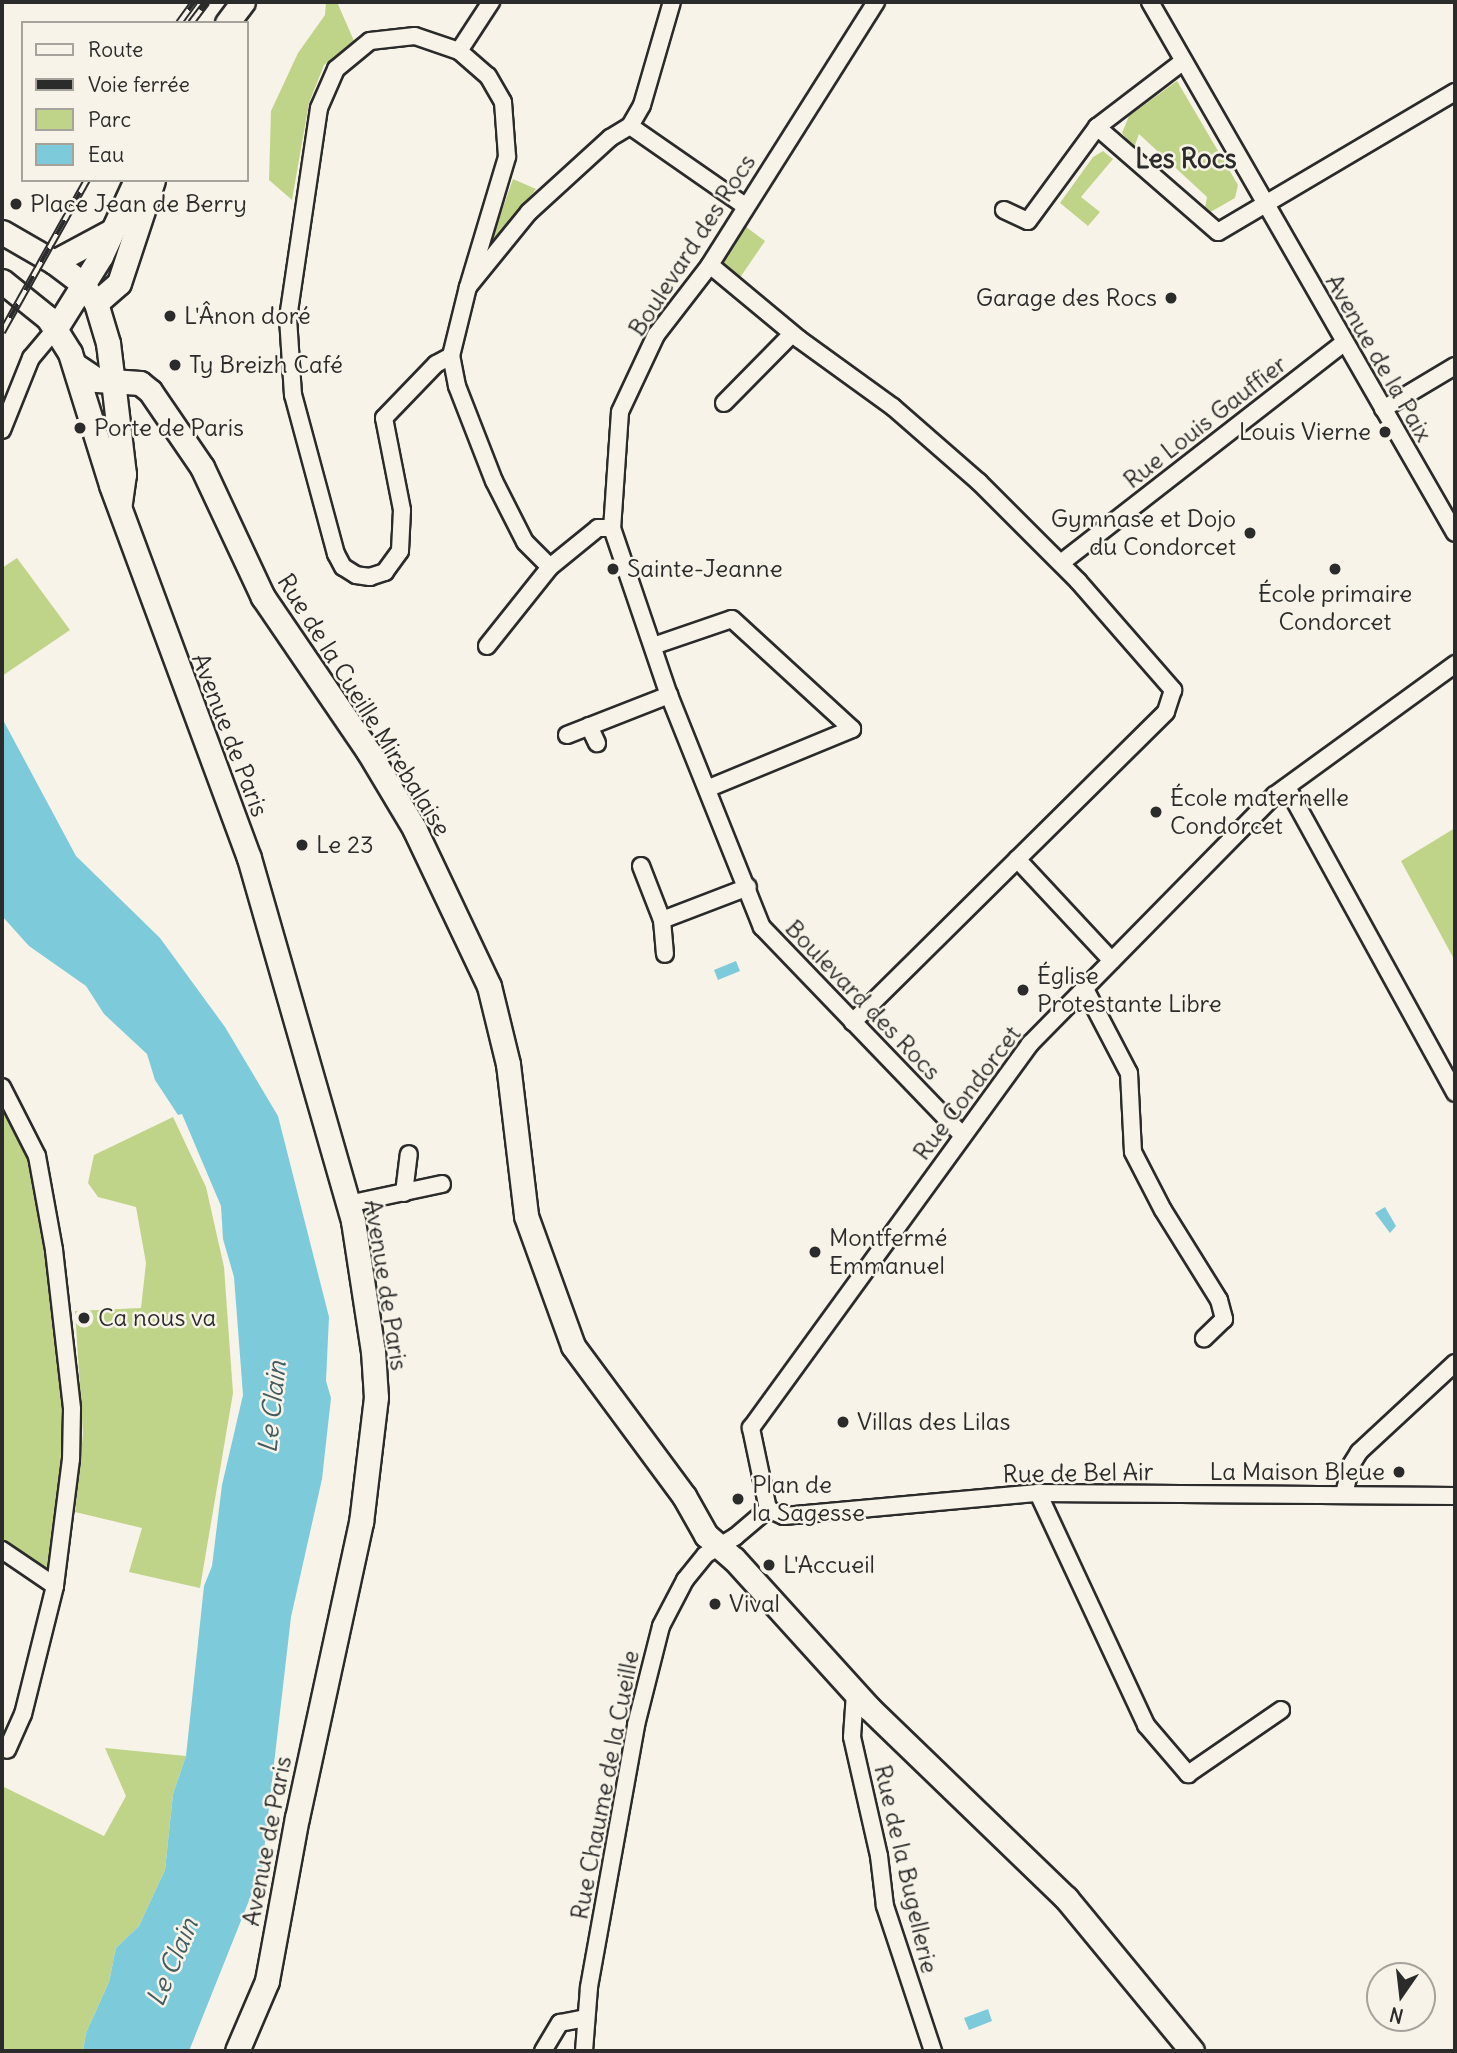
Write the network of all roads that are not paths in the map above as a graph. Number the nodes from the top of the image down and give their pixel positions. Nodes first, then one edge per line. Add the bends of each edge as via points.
1 (243, 2) edge
2 (491, 2) edge
3 (672, 2) edge
4 (876, 2) edge
5 (1150, 2) edge
6 (229, 21) edge
7 (459, 51) junction
8 (1181, 63) junction
9 (1455, 92) edge
10 (630, 126) junction
11 (1097, 127) junction
12 (135, 182) edge
13 (152, 182) edge
14 (1264, 205) junction
15 (745, 206) junction
16 (1004, 210) dead end
17 (2, 232) edge
18 (110, 232) junction
19 (54, 262) junction
20 (710, 265) junction
21 (10, 286) edge
22 (468, 287) junction
23 (76, 292) junction
24 (96, 303) junction
25 (56, 328) junction
26 (792, 334) junction
27 (1344, 343) junction
28 (452, 356) junction
29 (75, 365) junction
30 (1455, 366) edge
31 (113, 381) junction
32 (724, 403) dead end
33 (1383, 409) junction
34 (2, 430) edge
35 (120, 504) junction
36 (612, 528) junction
37 (1455, 533) edge
38 (1061, 563) junction
39 (550, 567) junction
40 (487, 646) dead end
41 (653, 646) junction
42 (1455, 664) edge
43 (669, 695) junction
44 (589, 726) junction
45 (567, 735) dead end
46 (597, 743) dead end
47 (1287, 787) junction
48 (709, 788) junction
49 (1017, 859) junction
50 (641, 866) dead end
51 (748, 887) junction
52 (662, 920) junction
53 (665, 954) dead end
54 (1112, 961) junction
55 (1085, 989) junction
56 (853, 1022) junction
57 (2, 1087) edge
58 (1455, 1093) edge
59 (961, 1135) junction
60 (409, 1154) dead end
61 (442, 1184) dead end
62 (404, 1193) junction
63 (348, 1204) junction
64 (1204, 1338) dead end
65 (1455, 1363) edge
66 (1038, 1493) junction
67 (1344, 1494) junction
68 (1455, 1496) edge
69 (768, 1509) junction
70 (717, 1547) junction
71 (2, 1550) edge
72 (55, 1586) junction
73 (855, 1693) junction
74 (1281, 1710) dead end
75 (7, 1750) dead end
76 (586, 2018) junction
77 (237, 2051) edge
78 (542, 2051) edge
79 (584, 2051) edge
80 (933, 2051) edge
81 (1192, 2051) edge

1 - 6 main road
2 - 7 street
3 - 10 street via 642,105
4 - 15 street, Boulevard des Rocs
5 - 8 street, Avenue de la Paix
7 - 22 street via 497,87 509,138 501,183
7 - 28 street via 415,36 370,41 336,69 314,129 288,318 288,361 336,554 343,567 356,575 385,572 400,551 402,510 384,418 436,364
8 - 11 street
8 - 14 street, Avenue de la Paix
9 - 14 street
10 - 15 street
10 - 22 street via 610,138 529,212
11 - 14 street via 1218,232
11 - 16 street via 1028,221
12 - 18 main road
13 - 24 main road via 119,283
14 - 27 street, Avenue de la Paix
15 - 20 street, Boulevard des Rocs
17 - 19 main road, Avenue de Paris
18 - 19 main road
18 - 23 main road via 101,256
19 - 23 main road, Avenue de Paris
20 - 26 street
20 - 36 street, Boulevard des Rocs via 656,335 621,412
21 - 23 main road, Avenue de Paris
21 - 25 main road, Avenue de Paris
22 - 28 street
23 - 24 main road, Avenue de Paris
23 - 25 main road
24 - 31 main road, Avenue de Paris
25 - 29 main road, Avenue de Paris
25 - 34 street via 31,358
26 - 32 street
26 - 38 street via 893,407
27 - 33 street, Avenue de la Paix
27 - 38 street, Rue Louis Gauffier
28 - 39 street via 466,416 494,481 525,542
29 - 31 main road via 91,378
29 - 35 main road, Avenue de Paris
30 - 33 street
31 - 35 main road, Avenue de Paris via 124,474
31 - 70 main road, Rue de la Cueille Mirebalaise via 147,388 193,451 263,597 415,828 489,986 508,1064 526,1216 573,1346
33 - 37 street, Avenue de la Paix
35 - 63 main road, Avenue de Paris via 248,858
36 - 39 street via 598,528
36 - 41 street, Boulevard des Rocs
38 - 49 street via 1166,676 1173,697 1166,712
39 - 40 street
41 - 43 street, Boulevard des Rocs
41 - 48 street via 732,619 852,729
42 - 47 street, Rue Condorcet
43 - 44 street
43 - 48 street, Boulevard des Rocs
44 - 45 street
44 - 46 street
47 - 54 street, Rue Condorcet
47 - 58 street
48 - 51 street, Boulevard des Rocs
49 - 54 street
49 - 56 street
50 - 52 street
51 - 52 street
51 - 56 street, Boulevard des Rocs via 762,927
52 - 53 street
54 - 55 street, Rue Condorcet
55 - 59 street, Rue Condorcet via 1030,1045
55 - 64 street via 1129,1073 1133,1152 1219,1300 1224,1319
56 - 59 street, Boulevard des Rocs
57 - 72 street via 37,1156 66,1343 71,1459
59 - 69 street, Rue Condorcet via 751,1427
60 - 62 street
61 - 62 street
62 - 63 street
63 - 77 main road, Avenue de Paris via 373,1351 376,1397 361,1522 297,1817 267,1981
65 - 67 street via 1359,1452 1350,1465
66 - 67 street, Rue de Bel Air
66 - 69 street, Rue de Bel Air via 784,1516
66 - 74 street via 1146,1725 1188,1774
67 - 68 street, Rue de Bel Air
69 - 70 street
70 - 73 main road, Rue de la Cueille Mirebalaise via 734,1559
70 - 76 street, Rue Chaume de la Cueille via 685,1580 661,1626 636,1725
71 - 72 street
72 - 75 street via 23,1714
73 - 80 street, Rue de la Bugellerie via 852,1737 886,1906
73 - 81 main road, Rue de la Cueille Mirebalaise via 1066,1898
76 - 78 street via 560,2022
76 - 79 street, Rue Chaume de la Cueille

